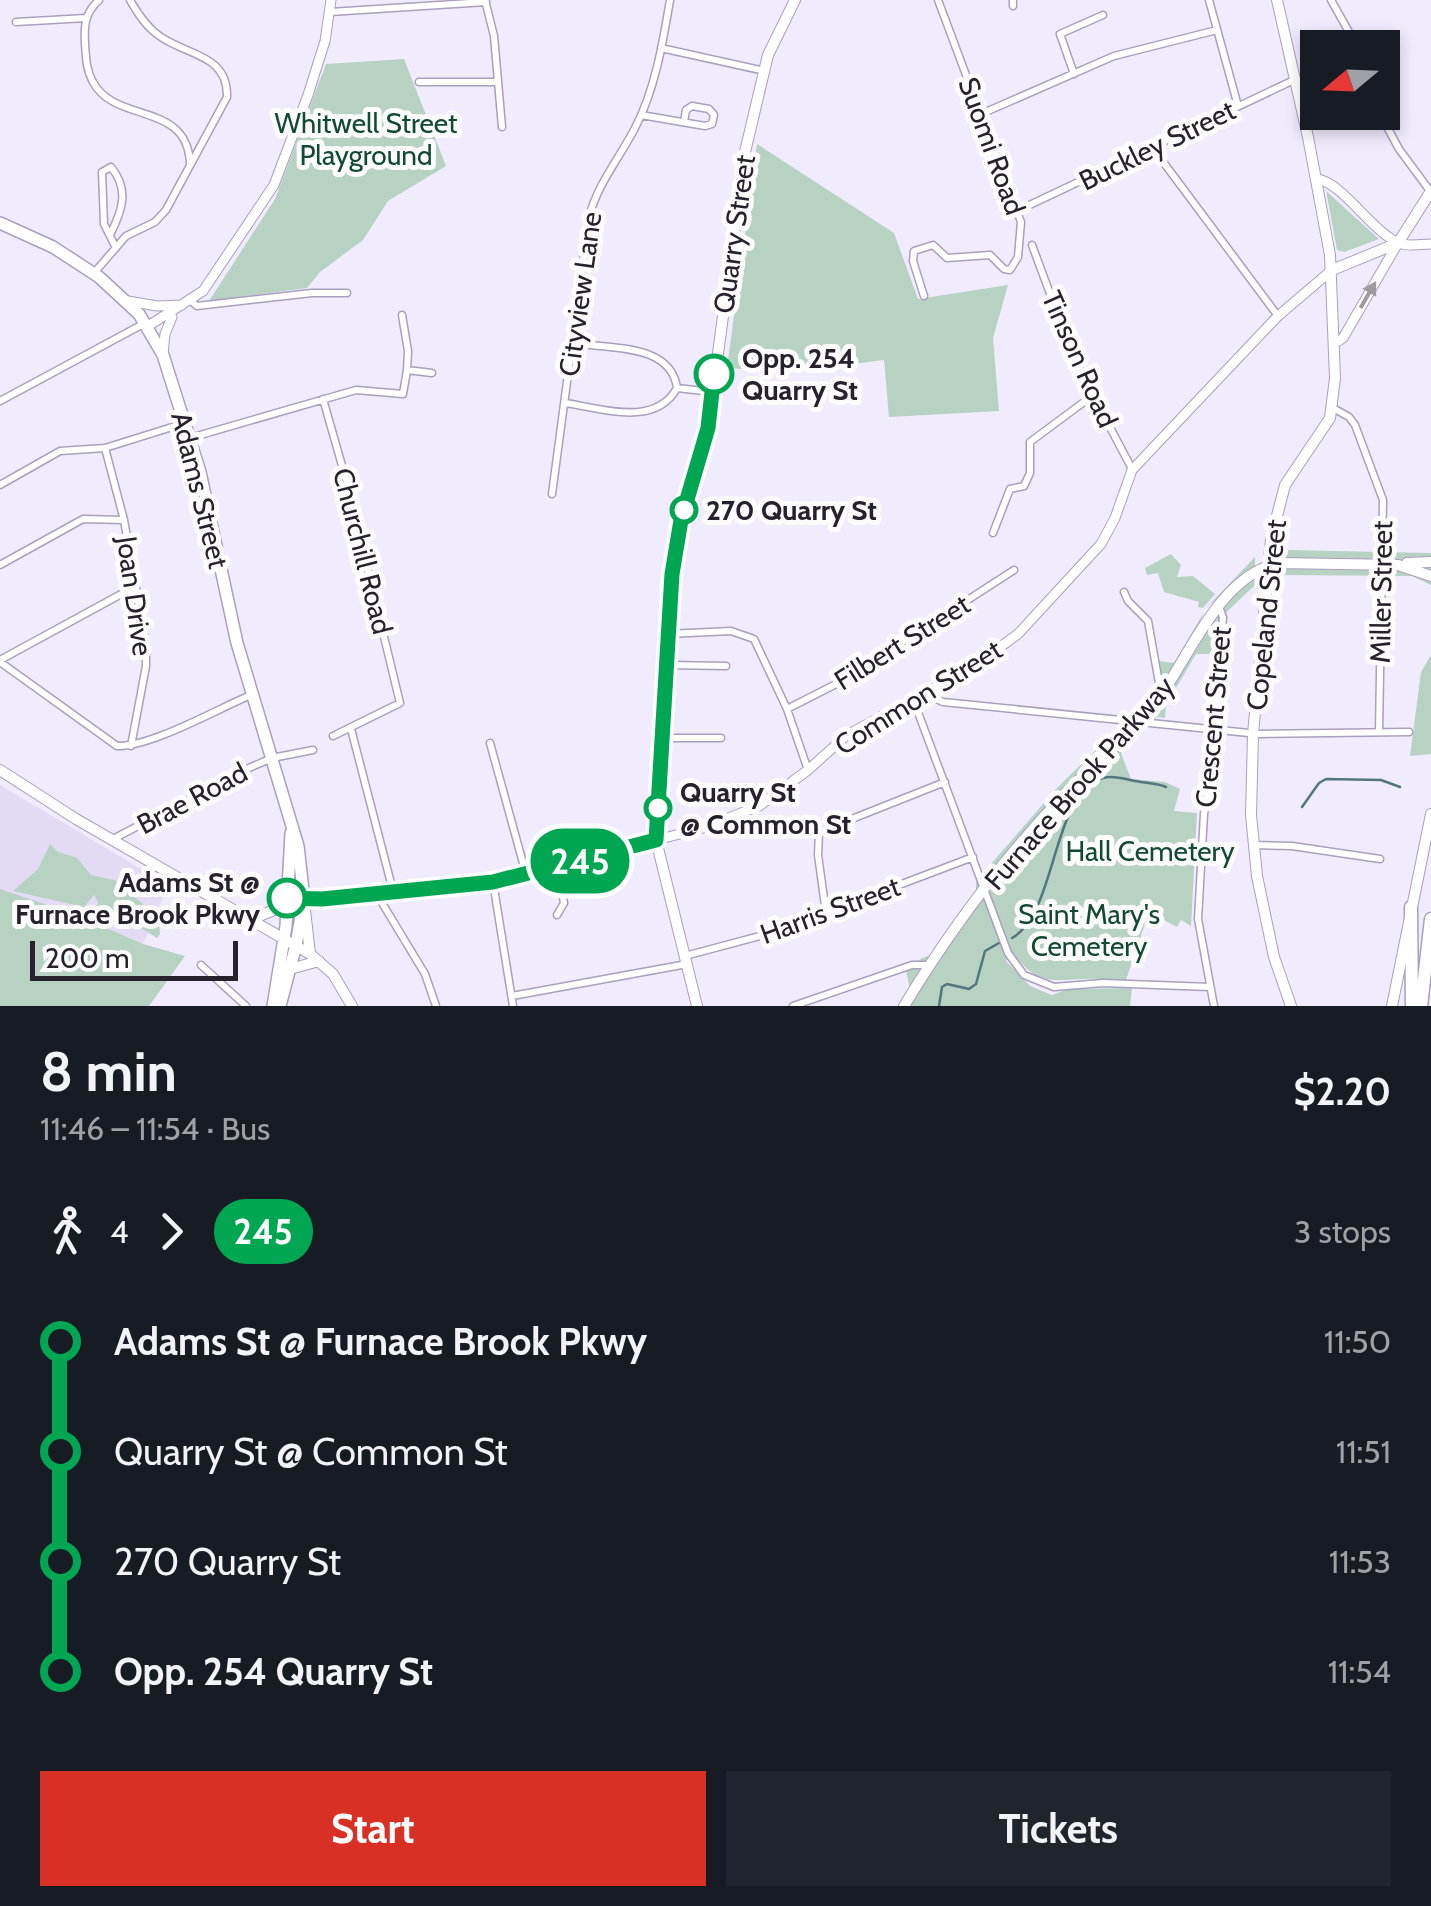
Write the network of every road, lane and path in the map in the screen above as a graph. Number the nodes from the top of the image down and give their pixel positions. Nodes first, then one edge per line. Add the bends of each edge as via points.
1 (98, 0) edge
2 (130, 0) edge
3 (332, 0) edge
4 (670, 0) edge
5 (795, 0) edge
6 (938, 0) edge
7 (1209, 0) edge
8 (1278, 0) edge
9 (1331, 0) edge
10 (485, 1) edge
11 (330, 12) junction
12 (1103, 15) dead end
13 (86, 18) junction
14 (16, 22) dead end
15 (1217, 30) junction
16 (1348, 30) edge
17 (661, 48) junction
18 (765, 71) junction
19 (1074, 74) junction
20 (1296, 80) junction
21 (418, 82) dead end
22 (498, 82) junction
23 (1238, 106) junction
24 (981, 114) junction
25 (641, 115) junction
26 (684, 122) junction
27 (502, 127) dead end
28 (1388, 130) edge
29 (1152, 147) junction
30 (190, 166) junction
31 (1317, 179) junction
32 (1431, 192) edge
33 (1018, 210) junction
34 (0, 223) edge
35 (110, 235) junction
36 (1398, 243) junction
37 (1032, 244) dead end
38 (1431, 244) edge
39 (116, 248) junction
40 (1332, 270) junction
41 (94, 274) junction
42 (348, 293) dead end
43 (924, 296) dead end
44 (124, 299) junction
45 (188, 302) junction
46 (402, 315) dead end
47 (1278, 316) junction
48 (146, 323) junction
49 (572, 343) junction
50 (1334, 344) junction
51 (163, 355) junction
52 (407, 370) junction
53 (432, 373) dead end
54 (677, 388) junction
55 (712, 392) junction
56 (1092, 396) junction
57 (323, 399) junction
58 (0, 401) edge
59 (565, 403) junction
60 (1332, 408) junction
61 (185, 424) junction
62 (190, 438) junction
63 (105, 448) junction
64 (1132, 470) junction
65 (0, 485) edge
66 (552, 494) dead end
67 (124, 520) junction
68 (993, 534) dead end
69 (1431, 562) edge
70 (1382, 564) junction
71 (0, 566) edge
72 (1268, 566) junction
73 (1014, 570) dead end
74 (1431, 576) edge
75 (136, 586) junction
76 (1124, 592) dead end
77 (1219, 608) junction
78 (667, 634) junction
79 (0, 662) edge
80 (666, 665) junction
81 (726, 666) dead end
82 (930, 690) junction
83 (1165, 692) junction
84 (252, 695) junction
85 (912, 697) junction
86 (787, 708) junction
87 (1141, 721) junction
88 (1214, 728) junction
89 (350, 729) junction
90 (1379, 732) junction
91 (1409, 732) dead end
92 (1253, 734) junction
93 (334, 736) dead end
94 (660, 738) junction
95 (721, 738) dead end
96 (490, 743) dead end
97 (131, 746) junction
98 (313, 750) dead end
99 (272, 758) junction
100 (0, 770) edge
101 (808, 770) junction
102 (945, 782) junction
103 (1431, 814) edge
104 (291, 833) junction
105 (112, 840) junction
106 (656, 840) junction
107 (1254, 846) junction
108 (973, 857) junction
109 (1380, 858) dead end
110 (558, 867) junction
111 (526, 875) junction
112 (493, 882) junction
113 (985, 888) junction
114 (393, 891) junction
115 (376, 893) junction
116 (287, 898) junction
117 (304, 899) junction
118 (1411, 907) junction
119 (826, 913) junction
120 (558, 915) dead end
121 (1431, 918) edge
122 (249, 920) junction
123 (284, 938) junction
124 (296, 945) junction
125 (315, 957) junction
126 (1431, 958) edge
127 (686, 960) junction
128 (201, 964) dead end
129 (930, 965) junction
130 (290, 970) junction
131 (1210, 987) junction
132 (512, 996) junction
133 (246, 1006) edge
134 (276, 1006) edge
135 (352, 1006) edge
136 (436, 1006) edge
137 (513, 1006) edge
138 (697, 1006) edge
139 (793, 1006) edge
140 (904, 1006) edge
141 (1214, 1006) edge
142 (1290, 1006) edge
143 (1392, 1006) edge
144 (1412, 1006) edge
145 (1424, 1006) edge

1 - 13 street
2 - 30 street via 156,33 208,59 226,80 225,107
3 - 11 street
4 - 17 street, Cityview Lane
5 - 18 main road, Quarry Street
6 - 24 street, Suomi Road
7 - 15 street
8 - 20 main road, Copeland Street
9 - 16 street
10 - 11 street
10 - 22 street
11 - 45 street via 274,186 210,282
12 - 19 street via 1060,34
13 - 14 street
13 - 30 street via 86,62 94,85 108,99 176,128 188,144
15 - 19 street
15 - 23 street
17 - 18 street
17 - 25 street, Cityview Lane
18 - 55 main road, Quarry Street via 745,152
19 - 24 street
20 - 23 street, Buckley Street
20 - 31 main road, Copeland Street
21 - 22 street
22 - 27 street
23 - 29 street, Buckley Street
24 - 33 street, Suomi Road
25 - 26 street
25 - 49 street, Cityview Lane via 594,198
26 - 26 street via 712,124 714,114 692,106
28 - 32 street
29 - 33 street, Buckley Street
29 - 47 street
30 - 39 street via 162,215
31 - 36 street
31 - 40 main road, Copeland Street
32 - 36 main road
33 - 43 street, Suomi Road via 1016,266 1004,270 981,254 947,258 933,245 914,251
34 - 41 main road, Adams Street
35 - 35 street via 123,210 111,167 102,172
35 - 39 street
36 - 38 street
36 - 40 main road, Common Street
50 -> 36 street via 1344,338
37 - 56 street, Tinson Road
39 - 41 street
40 - 47 street, Common Street
40 - 50 main road, Copeland Street
41 - 44 main road, Adams Street
42 - 45 street
44 - 45 street via 150,306
44 - 48 main road, Adams Street
45 - 48 street
45 - 51 street via 168,324
46 - 52 street
47 - 64 street, Common Street
48 - 51 main road, Adams Street
48 - 58 street
49 - 54 street via 655,355 668,363
49 - 59 street, Cityview Lane
50 - 60 main road, Copeland Street
51 - 61 main road, Adams Street
52 - 53 street
52 - 57 street via 402,394 356,390
54 - 55 street
54 - 59 street via 652,412
55 - 78 main road, Quarry Street via 675,545
56 - 64 street, Tinson Road
56 - 68 street via 1030,442 1030,472 1024,486 1010,489
57 - 62 street
57 - 89 street, Churchill Road via 400,703
59 - 66 street, Cityview Lane
60 - 70 street, Miller Street via 1356,426 1380,489
60 - 72 main road, Copeland Street via 1285,486
61 - 62 main road, Adams Street
61 - 63 street
62 - 84 main road, Adams Street
63 - 65 street via 60,451
63 - 67 street, Joan Drive
64 - 82 street, Common Street via 1101,544 1058,594 997,651
67 - 71 street via 83,519
67 - 75 street, Joan Drive
69 - 70 main road
70 - 72 main road
70 - 74 main road
70 - 90 street, Miller Street
72 - 77 main road, Furnace Brook Parkway
72 - 92 main road, Copeland Street
73 - 86 street, Filbert Street via 844,680
75 - 79 street
75 - 97 street, Joan Drive via 146,666
76 - 83 street via 1148,620
77 - 83 main road, Furnace Brook Parkway
77 - 88 street, Crescent Street
78 - 80 main road, Quarry Street
78 - 86 street via 730,631 754,639
79 - 97 street via 117,746
80 - 81 street
80 - 94 main road, Quarry Street
82 - 85 street, Common Street
82 - 87 street via 943,702
83 - 87 main road, Furnace Brook Parkway
84 - 97 street
84 - 99 main road, Adams Street
85 - 101 street, Common Street via 847,735
85 - 102 street
86 - 101 street
87 - 88 street
87 - 113 main road, Furnace Brook Parkway via 1064,795
88 - 92 street
88 - 131 street, Crescent Street via 1198,919
89 - 93 street
89 - 114 street
90 - 91 street
90 - 92 street
92 - 107 main road, Copeland Street
94 - 95 street
94 - 106 main road, Quarry Street
96 - 111 street
98 - 99 street, Brae Road
99 - 104 main road, Adams Street
99 - 105 street, Brae Road
100 - 105 main road
101 - 106 street, Common Street via 742,814
102 - 108 street
102 - 119 street via 819,832
103 - 118 main road
104 - 116 main road, Adams Street
104 - 117 main road, Adams Street
105 - 122 main road
106 - 110 street, Common Street
106 - 127 main road, Quarry Street
107 - 109 street
107 - 142 main road, Copeland Street
108 - 113 street
108 - 119 street, Harris Street
110 - 111 street, Common Street
110 - 120 street via 564,903
111 - 112 street, Common Street
112 - 114 street, Common Street
112 - 132 street
113 - 129 main road, Furnace Brook Parkway
113 - 131 street via 1010,959 1031,979 1054,987
114 - 115 street, Common Street
115 - 117 street, Common Street
115 - 136 street via 425,974
116 - 117 street, Common Street
116 - 122 main road
116 - 123 main road, Adams Street
117 - 124 main road, Adams Street
117 - 125 main road
118 - 143 main road
118 - 144 highway
119 - 127 street, Harris Street
121 - 145 highway
122 - 123 main road
123 - 124 main road
123 - 134 main road, Adams Street
124 - 125 main road
124 - 130 main road, Adams Street
125 - 130 main road
125 - 135 main road
126 - 145 highway
127 - 132 street, Harris Street
127 - 138 main road, Quarry Street
128 - 133 street
129 - 139 street via 912,965
129 - 140 main road, Furnace Brook Parkway
130 - 134 main road, Adams Street
131 - 141 street, Crescent Street
132 - 137 street

